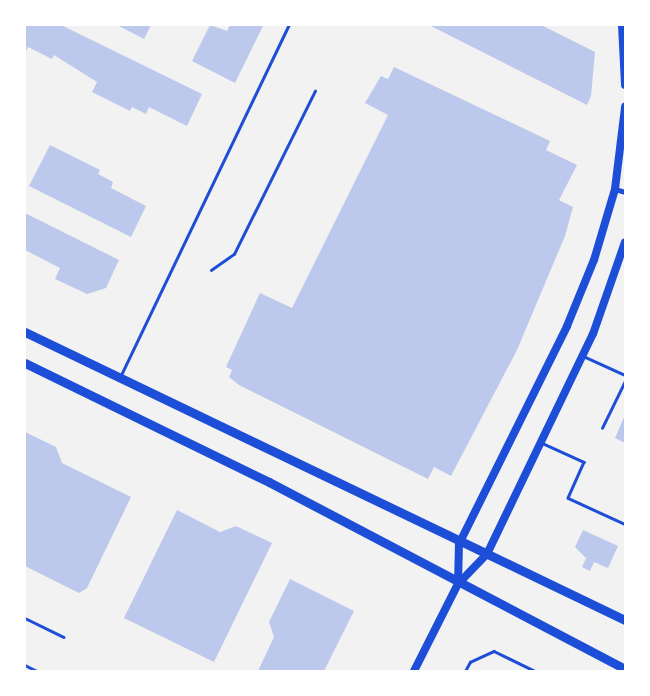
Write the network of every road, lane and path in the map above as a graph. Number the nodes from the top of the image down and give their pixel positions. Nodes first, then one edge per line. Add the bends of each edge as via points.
1 (289, 25) edge
2 (622, 25) edge
3 (625, 85) edge
4 (315, 91) dead end
5 (625, 107) edge
6 (615, 189) junction
7 (625, 192) edge
8 (625, 242) edge
9 (211, 270) dead end
10 (25, 332) edge
11 (583, 356) junction
12 (25, 363) edge
13 (625, 375) edge
14 (120, 379) junction
15 (625, 382) edge
16 (602, 428) dead end
17 (541, 442) junction
18 (625, 524) edge
19 (459, 544) junction
20 (487, 554) junction
21 (458, 584) junction
22 (25, 618) edge
23 (625, 620) edge
24 (64, 637) dead end
25 (25, 665) edge
26 (620, 669) edge
27 (37, 671) edge
28 (414, 671) edge
29 (465, 671) edge
30 (535, 671) edge

1 - 14 lane
2 - 3 main road
4 - 9 lane via 234,254
5 - 6 main road
6 - 7 street
6 - 19 main road via 594,260 567,326
8 - 11 main road
10 - 14 main road
11 - 13 lane
11 - 17 main road
12 - 21 main road via 269,482
14 - 19 main road
15 - 16 lane
17 - 18 lane via 584,462 568,498
17 - 20 main road
19 - 20 main road
19 - 21 main road
20 - 21 main road
20 - 23 main road
21 - 26 main road
21 - 28 main road
22 - 24 lane
25 - 27 lane
29 - 30 lane via 470,662 494,651

